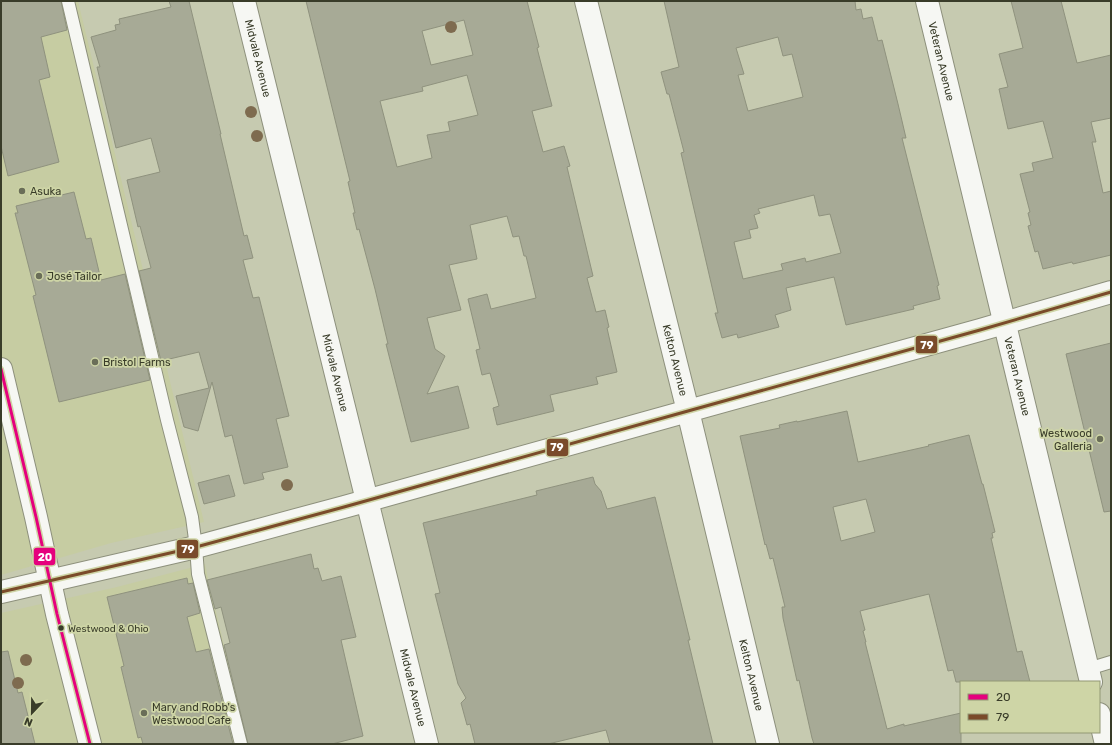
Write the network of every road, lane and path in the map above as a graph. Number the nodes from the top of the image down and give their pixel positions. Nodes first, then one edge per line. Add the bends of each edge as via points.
1 (68, 1) edge
2 (244, 1) edge
3 (586, 1) edge
4 (927, 1) edge
5 (1111, 292) edge
6 (1005, 322) junction
7 (1, 369) edge
8 (688, 411) junction
9 (368, 501) junction
10 (196, 547) junction
11 (50, 581) junction
12 (1, 592) edge
13 (1111, 662) edge
14 (1090, 676) edge
15 (1100, 718) edge
16 (90, 744) edge
17 (241, 744) edge
18 (428, 744) edge
19 (768, 744) edge
20 (1106, 744) edge

1 - 10 lane via 192,517
2 - 9 street, Midvale Avenue
3 - 8 street, Kelton Avenue
4 - 6 street, Veteran Avenue
5 - 6 street
6 - 8 street
6 - 14 street, Veteran Avenue
7 - 11 street
8 - 9 street
8 - 19 street, Kelton Avenue
9 - 10 street
9 - 18 street, Midvale Avenue
10 - 11 street
10 - 17 lane via 198,574
11 - 12 street
11 - 16 street
13 - 14 lane
15 - 20 street

